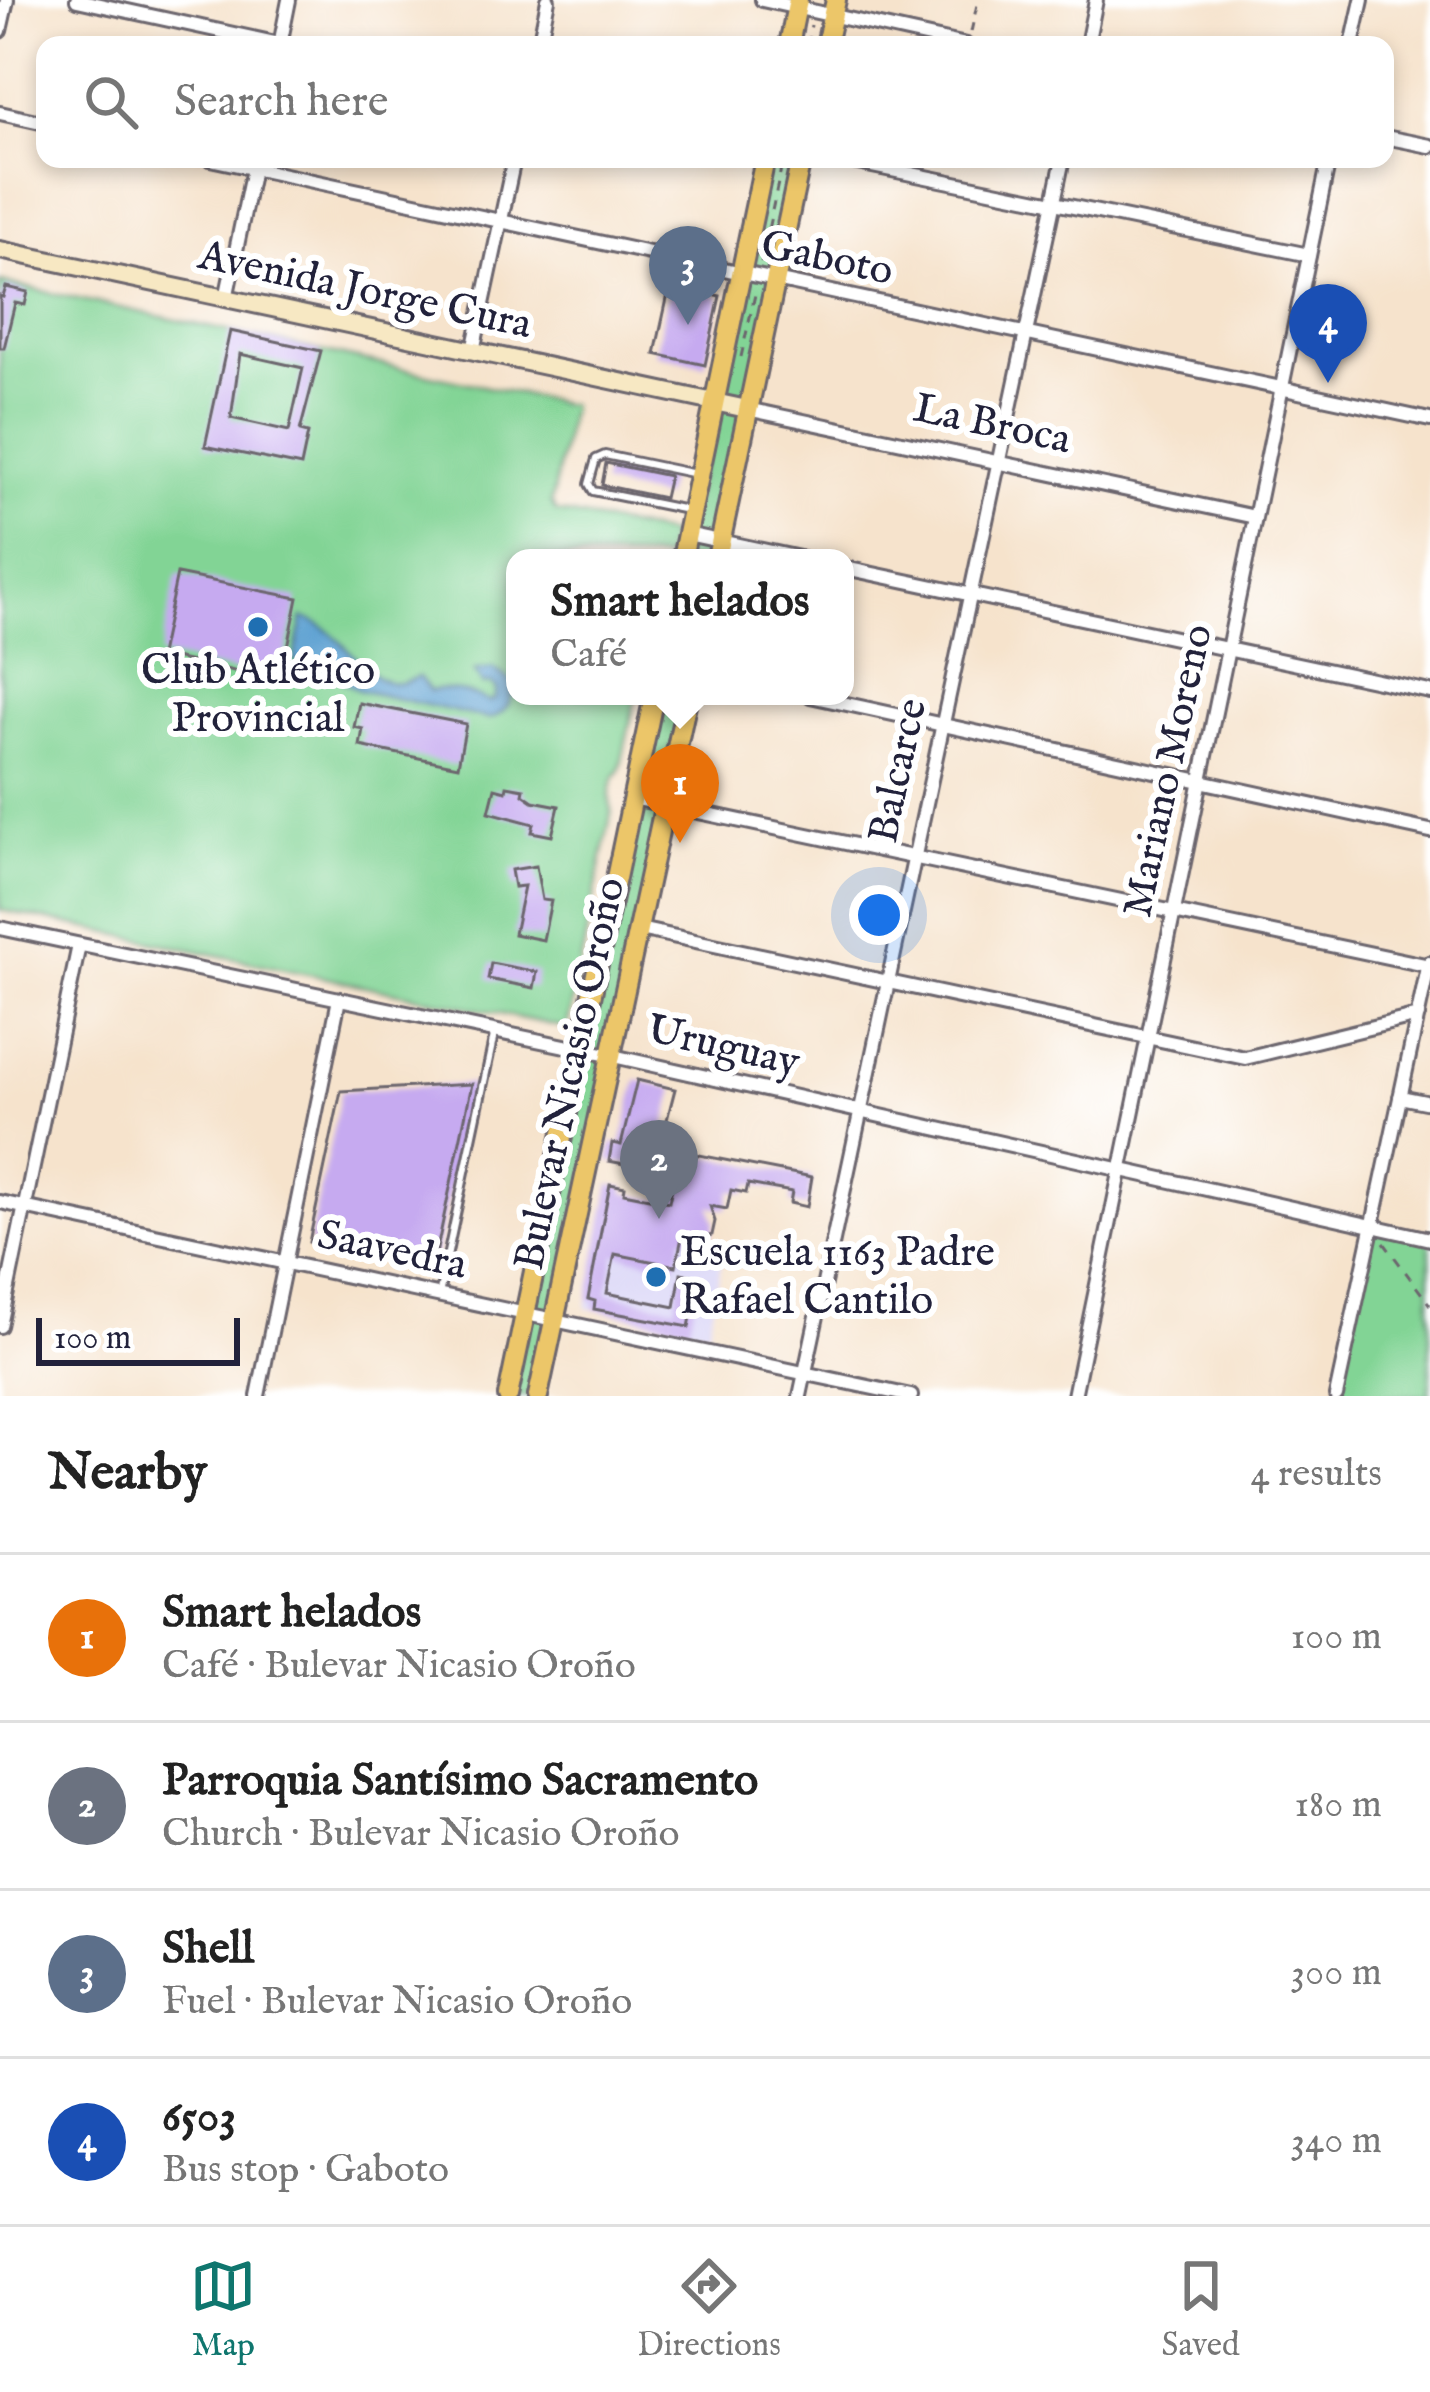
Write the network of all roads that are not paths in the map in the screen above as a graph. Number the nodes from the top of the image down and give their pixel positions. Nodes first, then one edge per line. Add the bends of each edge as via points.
1 (7, 0) edge
2 (77, 0) edge
3 (289, 0) edge
4 (548, 0) edge
5 (762, 0) edge
6 (1096, 0) edge
7 (1361, 0) edge
8 (815, 7) edge
9 (0, 31) edge
10 (239, 36) edge
11 (282, 36) edge
12 (540, 36) edge
13 (795, 36) edge
14 (823, 36) edge
15 (931, 36) edge
16 (1089, 36) edge
17 (1354, 36) edge
18 (0, 113) edge
19 (36, 121) edge
20 (1394, 138) edge
21 (1430, 146) edge
22 (254, 168) edge
23 (272, 168) edge
24 (512, 168) edge
25 (763, 168) edge
26 (799, 168) edge
27 (883, 168) edge
28 (1061, 168) edge
29 (1327, 168) edge
30 (1053, 202) junction
31 (501, 222) junction
32 (0, 250) edge
33 (1309, 255) junction
34 (741, 274) junction
35 (775, 282) junction
36 (226, 298) junction
37 (1026, 334) junction
38 (473, 351) junction
39 (1282, 388) junction
40 (715, 403) junction
41 (747, 409) junction
42 (1430, 419) edge
43 (998, 463) junction
44 (700, 475) junction
45 (692, 512) junction
46 (1255, 517) junction
47 (687, 534) junction
48 (684, 549) edge
49 (718, 549) edge
50 (854, 570) edge
51 (970, 594) junction
52 (1228, 649) junction
53 (1430, 692) edge
54 (651, 705) edge
55 (686, 705) edge
56 (851, 705) edge
57 (943, 725) junction
58 (1200, 781) junction
59 (632, 798) junction
60 (665, 805) junction
61 (1430, 831) edge
62 (915, 857) junction
63 (1173, 912) junction
64 (0, 928) edge
65 (639, 929) junction
66 (79, 945) junction
67 (1430, 964) edge
68 (888, 982) junction
69 (339, 999) junction
70 (1418, 1016) junction
71 (495, 1031) junction
72 (1148, 1037) junction
73 (580, 1049) junction
74 (613, 1056) junction
75 (1400, 1097) junction
76 (1430, 1103) edge
77 (861, 1112) junction
78 (1120, 1170) junction
79 (0, 1202) edge
80 (25, 1208) junction
81 (1372, 1227) junction
82 (1430, 1239) edge
83 (285, 1262) junction
84 (439, 1295) junction
85 (525, 1313) junction
86 (554, 1319) junction
87 (0, 1326) edge
88 (806, 1373) junction
89 (258, 1396) edge
90 (508, 1396) edge
91 (538, 1396) edge
92 (800, 1396) edge
93 (911, 1396) edge
94 (1074, 1396) edge
95 (1336, 1396) edge

1 - 9 street
2 - 10 street
3 - 11 street
4 - 12 street
5 - 8 street
6 - 16 street
7 - 17 street
8 - 13 main road
8 - 14 main road
8 - 15 street
18 - 19 street
20 - 21 street
22 - 36 street
23 - 31 street, Gaboto
24 - 31 street
25 - 34 main road
26 - 35 main road
27 - 30 street
28 - 30 street, Balcarce
29 - 33 street, Mariano Moreno
30 - 33 street
30 - 37 street, Balcarce
31 - 34 street, Gaboto
31 - 38 street
32 - 36 street, Avenida Jorge Cura
33 - 39 street, Mariano Moreno
34 - 35 street, Gaboto
34 - 40 main road
35 - 37 street, Gaboto
35 - 41 main road
36 - 38 street, Avenida Jorge Cura
37 - 39 street, Gaboto
37 - 43 street, Balcarce
38 - 40 street, Avenida Jorge Cura
39 - 42 street, Gaboto
39 - 46 street, Mariano Moreno
40 - 41 street, La Broca
40 - 44 main road
41 - 43 street, La Broca
41 - 49 main road
43 - 46 street, La Broca
43 - 51 street, Balcarce
44 - 45 main road
44 - 45 lane via 605,455 596,459 590,484
45 - 47 main road
46 - 52 street, Mariano Moreno
47 - 48 main road
47 - 49 street
50 - 51 street
51 - 52 street
51 - 57 street, Balcarce
52 - 53 street
52 - 58 street, Mariano Moreno
54 - 59 main road, Bulevar Nicasio Oroño
55 - 60 main road, Bulevar Nicasio Oroño
56 - 57 street
57 - 58 street
57 - 62 street, Balcarce
58 - 61 street
58 - 63 street, Mariano Moreno
59 - 60 street
59 - 73 main road, Bulevar Nicasio Oroño
60 - 62 street
60 - 65 main road, Bulevar Nicasio Oroño
62 - 63 street
62 - 68 street, Balcarce
63 - 67 street
63 - 72 street, Mariano Moreno
64 - 66 street, Uruguay
65 - 68 street
65 - 74 main road, Bulevar Nicasio Oroño
66 - 69 street, Uruguay
66 - 80 street
67 - 70 street
68 - 72 street
68 - 77 street, Balcarce
69 - 71 street, Uruguay
69 - 83 street
70 - 72 street via 1245,1058
70 - 75 street
71 - 73 street, Uruguay
71 - 84 lane
72 - 78 street, Mariano Moreno
73 - 74 street, Uruguay
73 - 85 main road, Bulevar Nicasio Oroño
74 - 77 street, Uruguay
74 - 86 main road, Bulevar Nicasio Oroño
75 - 76 street
75 - 81 street
77 - 78 street, Uruguay
77 - 88 street, Balcarce
78 - 81 street, Uruguay
78 - 94 street, Mariano Moreno
79 - 80 street, Saavedra
80 - 83 street, Saavedra
80 - 87 street
81 - 82 street, Uruguay
81 - 95 street
83 - 84 street, Saavedra
83 - 89 street
84 - 85 street, Saavedra
85 - 86 street, Saavedra
85 - 90 main road, Bulevar Nicasio Oroño
86 - 88 street, Saavedra
86 - 91 main road, Bulevar Nicasio Oroño
88 - 92 street, Balcarce
88 - 93 street, Saavedra

